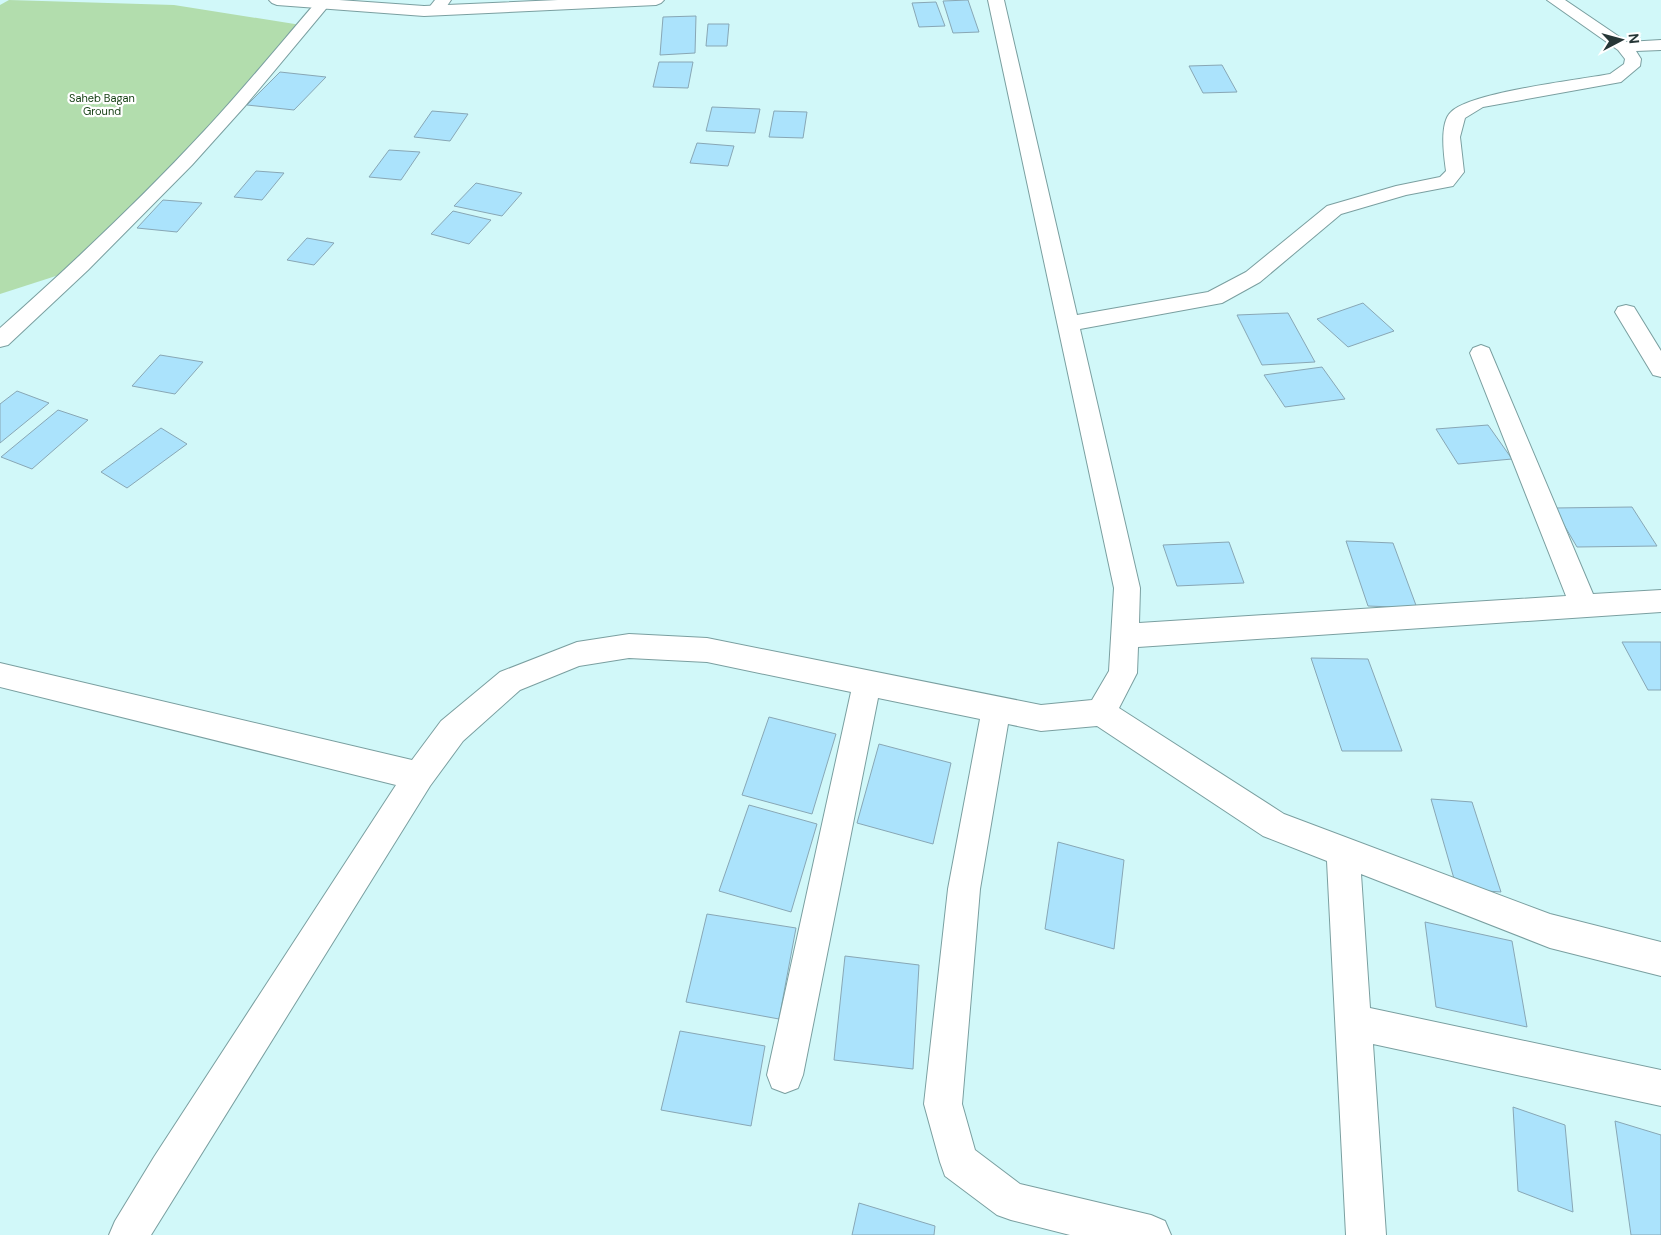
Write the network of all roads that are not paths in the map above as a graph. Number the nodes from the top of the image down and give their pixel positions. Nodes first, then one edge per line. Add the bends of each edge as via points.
1 (278, 0) edge
2 (656, 0) edge
3 (996, 0) edge
4 (1555, 0) edge
5 (322, 4) junction
6 (439, 5) edge
7 (1661, 45) edge
8 (1624, 48) junction
9 (1626, 312) dead end
10 (1068, 324) junction
11 (0, 340) edge
12 (1481, 352) dead end
13 (1661, 369) edge
14 (1661, 601) edge
15 (1584, 606) junction
16 (1125, 636) junction
17 (0, 675) edge
18 (867, 683) junction
19 (996, 709) junction
20 (1101, 712) junction
21 (419, 776) junction
22 (1343, 851) junction
23 (1661, 959) edge
24 (1352, 1022) junction
25 (785, 1075) dead end
26 (1661, 1088) edge
27 (130, 1235) edge
28 (1151, 1235) edge
29 (1366, 1235) edge

1 - 5 street
2 - 6 street
3 - 10 street
4 - 8 street
5 - 6 street
5 - 11 street via 212,133 136,212
7 - 8 street
8 - 10 street via 1633,59 1632,66 1615,78 1478,103 1457,115 1450,137 1455,172 1446,182 1402,190 1334,210 1253,277 1214,298
9 - 13 street
10 - 16 street via 1128,588
12 - 15 street
14 - 15 street
15 - 16 street
16 - 20 street via 1123,673
17 - 21 street
18 - 19 street
18 - 21 street via 707,650 629,646 577,654 510,681 452,731
18 - 25 street
19 - 20 street via 1040,718
19 - 28 street via 964,889 943,1104 959,1162 1011,1201
20 - 22 street via 1274,825
21 - 27 street
22 - 23 street via 1550,930
22 - 24 street
24 - 26 street
24 - 29 street

